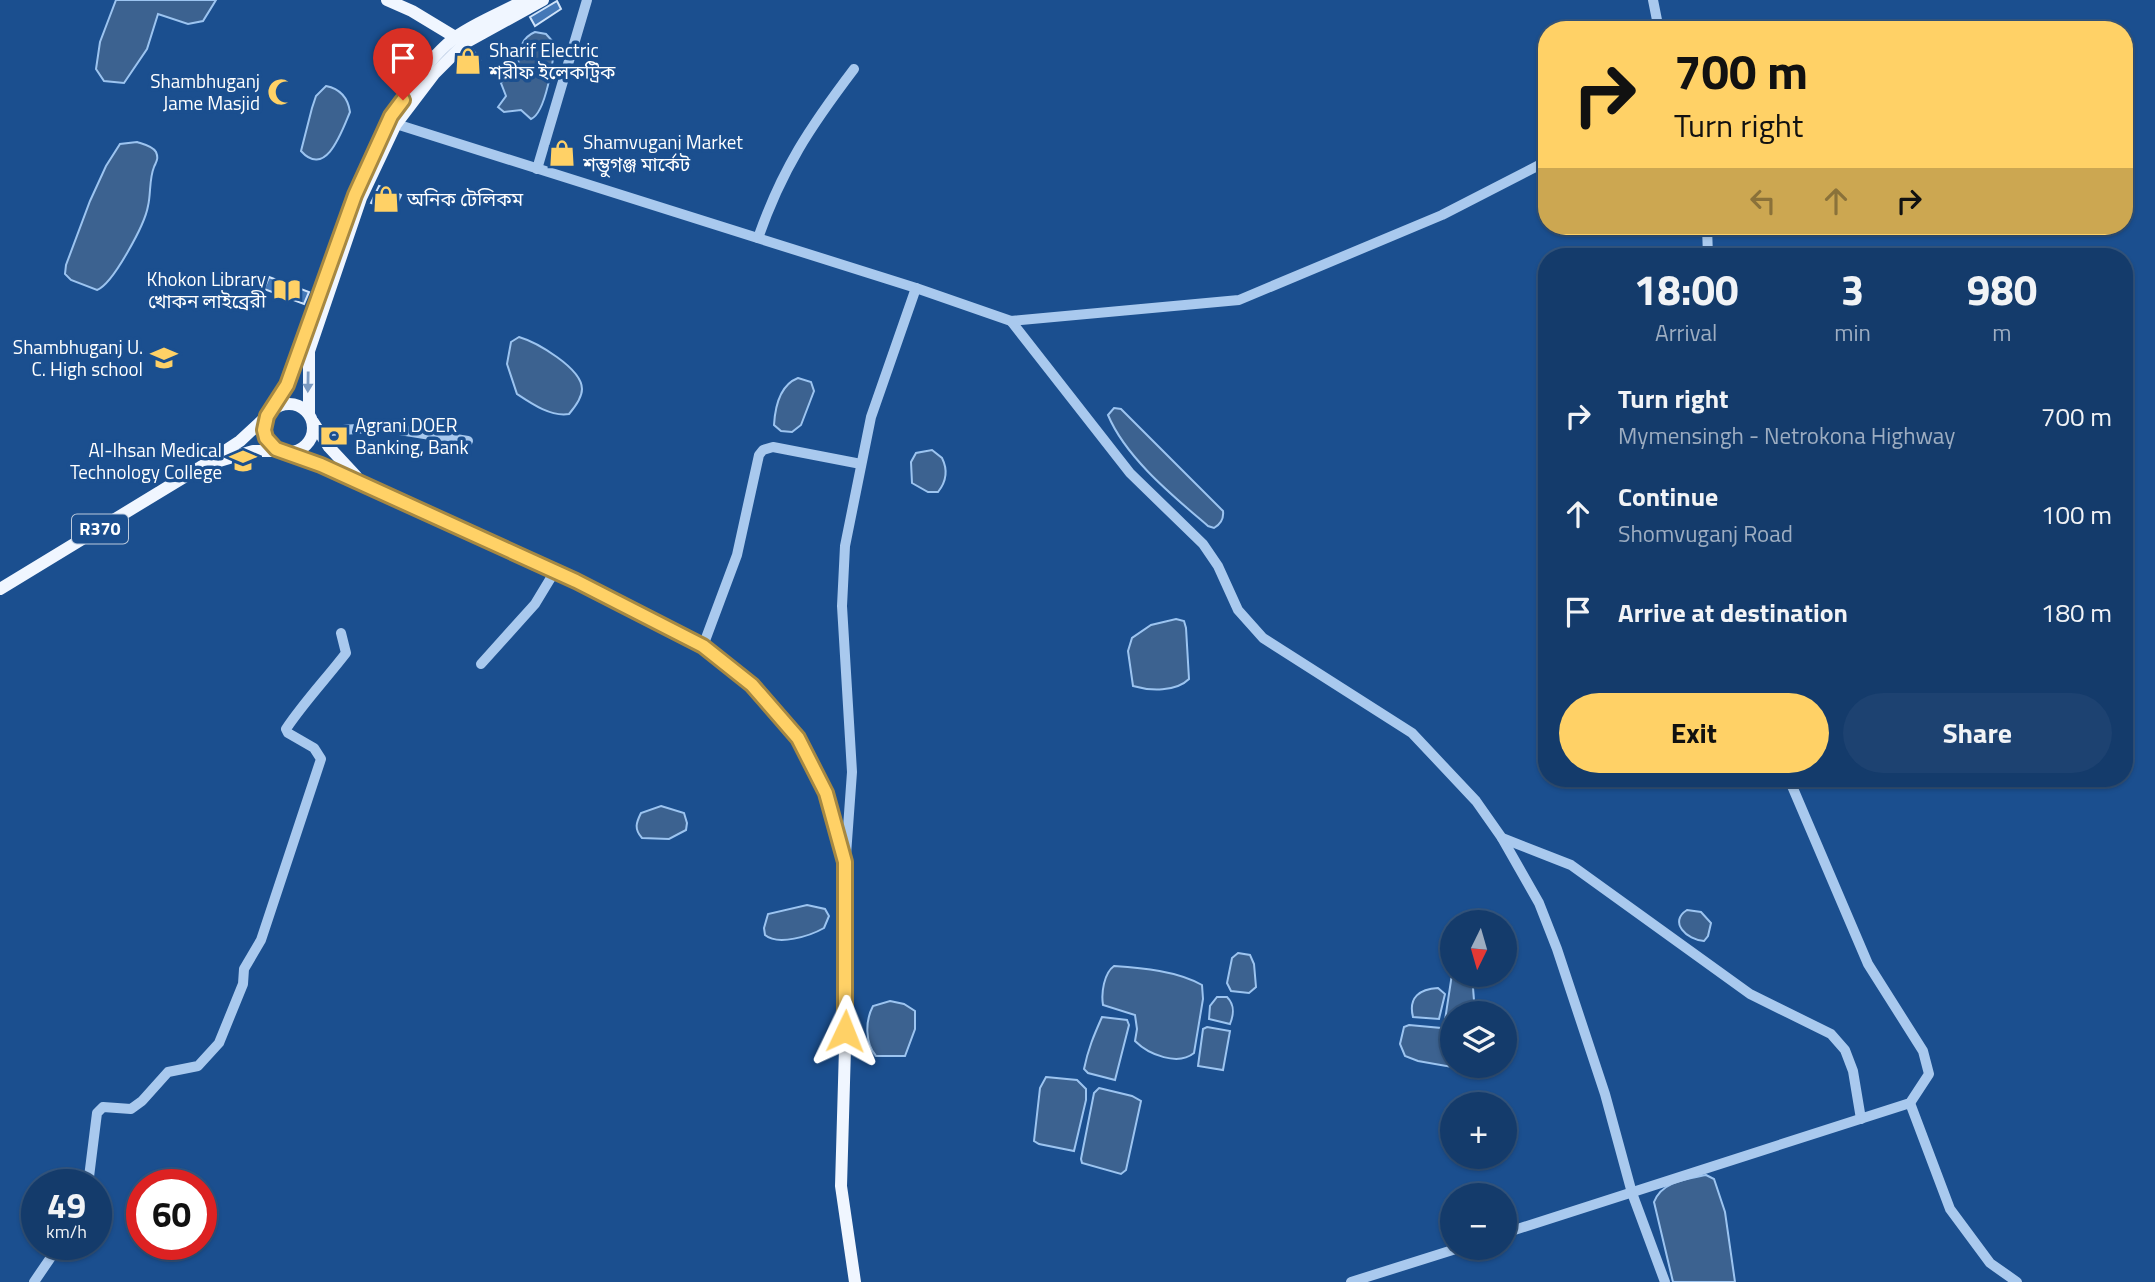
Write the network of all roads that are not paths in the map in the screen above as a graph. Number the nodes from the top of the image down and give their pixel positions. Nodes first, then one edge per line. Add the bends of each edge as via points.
1 (387, 0) edge
2 (525, 0) edge
3 (542, 0) edge
4 (587, 0) edge
5 (1653, 0) edge
6 (1657, 21) edge
7 (460, 40) junction
8 (854, 69) dead end
9 (396, 124) junction
10 (1538, 166) edge
11 (537, 169) junction
12 (758, 238) junction
13 (916, 288) junction
14 (1011, 321) junction
15 (270, 413) junction
16 (313, 422) junction
17 (468, 441) dead end
18 (286, 452) junction
19 (861, 464) junction
20 (199, 468) junction
21 (366, 486) junction
22 (555, 571) junction
23 (0, 589) edge
24 (341, 633) dead end
25 (703, 646) junction
26 (481, 664) dead end
27 (1792, 787) edge
28 (1502, 838) junction
29 (845, 862) junction
30 (1910, 1103) junction
31 (1861, 1119) junction
32 (90, 1169) edge
33 (1632, 1193) junction
34 (1517, 1229) edge
35 (1440, 1254) edge
36 (49, 1260) edge
37 (34, 1282) edge
38 (855, 1282) edge
39 (1351, 1282) edge
40 (1665, 1282) edge
41 (2017, 1282) edge

1 - 7 main road
2 - 7 main road, R370
3 - 7 main road, R370
4 - 11 street
5 - 6 street
7 - 9 main road, R370
7 - 15 main road, R370 via 427,67 391,116 355,195 287,385
8 - 12 street via 800,143 776,187
9 - 11 street
9 -> 16 main road, R370 via 361,198 309,351
10 - 14 street via 1442,215 1239,300
11 - 12 street
12 - 13 street
13 - 14 street
13 - 19 street via 878,395
14 - 28 street via 1130,473 1203,544 1246,620 1264,638 1412,733 1476,801
15 - 16 main road via 287,403 303,408
15 - 18 main road via 266,438
15 - 20 main road, R370 via 240,441
16 - 17 street
16 - 18 main road via 309,442
16 - 21 main road via 345,467
18 - 20 main road via 253,451
18 - 21 main road
19 - 25 street via 773,447 763,450 737,555
19 - 29 street via 845,546 842,607 852,772
20 - 23 main road, R370
21 - 22 main road
22 - 25 main road
22 - 26 street via 535,604
24 - 32 street via 346,653 286,729 314,748 321,759 261,940 244,969 243,984 219,1043 198,1066 168,1072 131,1109 103,1107 96,1121
25 - 29 main road via 752,685 798,738 826,793
27 - 30 street via 1868,964 1923,1051 1929,1073
28 - 31 street via 1571,865 1751,994 1831,1034 1845,1050 1853,1071
28 - 33 street via 1539,904 1557,949
29 - 38 main road via 841,1186
30 - 31 street
30 - 41 street via 1950,1209 1990,1263
31 - 33 street
33 - 34 street
33 - 40 street
35 - 39 street
36 - 37 street

